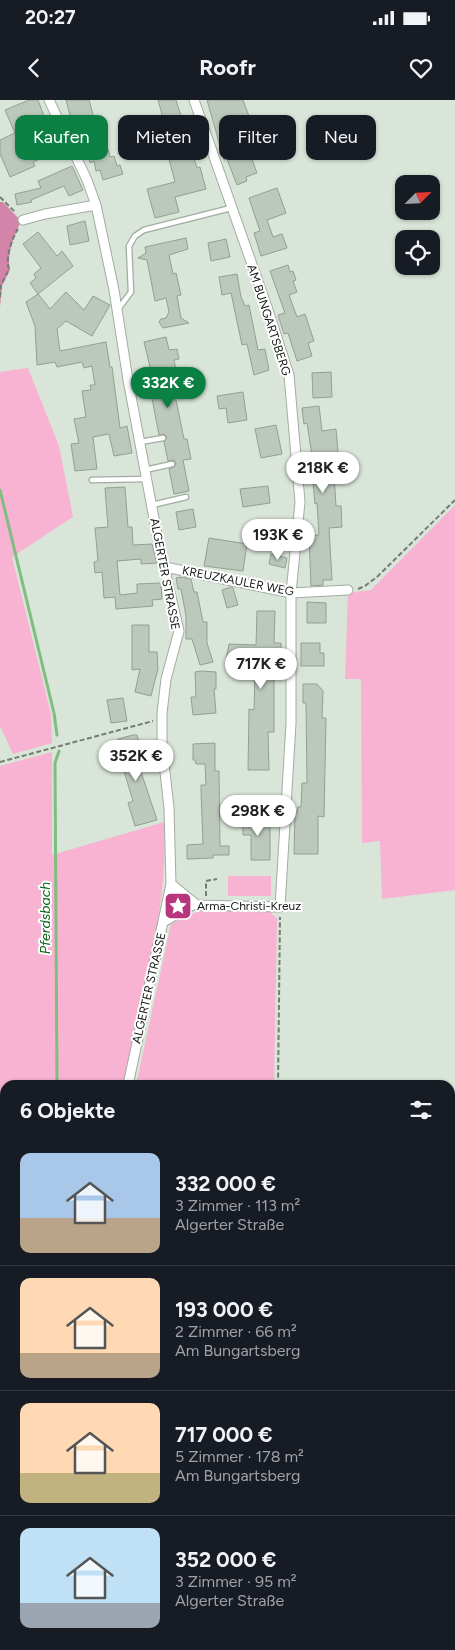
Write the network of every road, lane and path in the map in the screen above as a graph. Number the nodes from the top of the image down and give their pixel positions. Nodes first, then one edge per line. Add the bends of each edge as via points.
1 (50, 100) edge
2 (194, 100) edge
3 (0, 197) edge
4 (96, 206) junction
5 (231, 208) junction
6 (23, 220) junction
7 (0, 298) edge
8 (117, 310) junction
9 (163, 438) dead end
10 (140, 442) junction
11 (172, 464) dead end
12 (146, 475) junction
13 (92, 480) dead end
14 (186, 497) dead end
15 (455, 500) edge
16 (152, 505) junction
17 (165, 567) junction
18 (348, 590) joint
19 (291, 593) junction
20 (162, 718) junction
21 (0, 762) edge
22 (217, 879) dead end
23 (171, 884) junction
24 (197, 905) junction
25 (280, 907) junction
26 (164, 924) junction
27 (129, 1080) edge
28 (278, 1080) edge

1 - 4 street, ALGERTER STRASSE
2 - 5 street, AM BUNGARTSBERG
3 - 6 path
4 - 6 street
4 - 8 street, ALGERTER STRASSE
5 - 8 lane via 144,230 135,236 130,246 130,292
5 - 19 street, AM BUNGARTSBERG via 289,375 300,502
6 - 7 path via 13,236 7,264 9,269 1,286
8 - 10 street, ALGERTER STRASSE
9 - 10 lane
10 - 12 street, ALGERTER STRASSE
11 - 12 lane
12 - 13 lane
12 - 16 street, ALGERTER STRASSE
14 - 16 lane
15 - 18 path via 378,576 365,586
16 - 17 street, ALGERTER STRASSE
17 - 19 street, KREUZKAULER WEG
17 - 20 street, ALGERTER STRASSE via 179,631 166,679
18 - 19 street, KREUZKAULER WEG
19 - 25 street, AM BUNGARTSBERG via 292,723
20 - 21 path
20 - 23 street, ALGERTER STRASSE via 170,808
22 - 24 path via 206,881 206,896
23 - 24 street
23 - 26 street, ALGERTER STRASSE
24 - 25 street
24 - 26 lane
25 - 28 path
26 - 27 street, ALGERTER STRASSE

